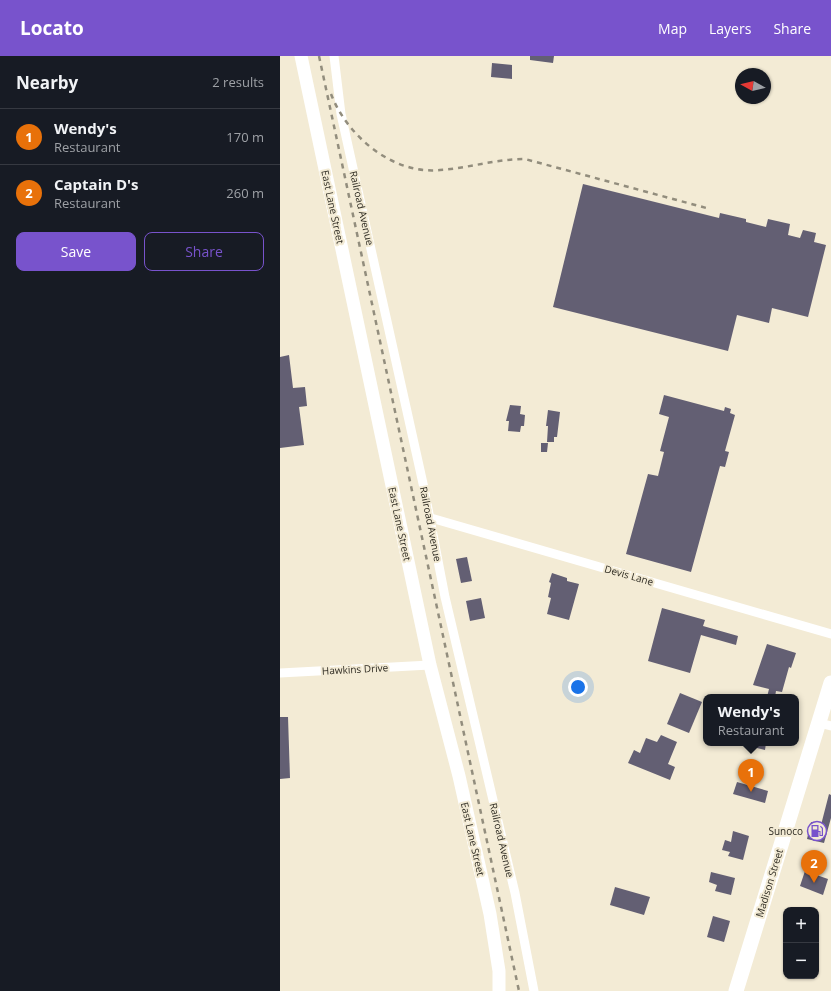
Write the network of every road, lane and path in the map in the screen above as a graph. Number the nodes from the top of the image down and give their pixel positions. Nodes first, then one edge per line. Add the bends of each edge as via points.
1 (301, 56) edge
2 (334, 56) edge
3 (431, 522) junction
4 (831, 634) edge
5 (430, 665) junction
6 (280, 673) edge
7 (831, 683) edge
8 (825, 724) edge
9 (499, 991) edge
10 (534, 991) edge
11 (736, 991) edge

1 - 5 street, East Lane Street
2 - 3 street, Railroad Avenue via 341,114
3 - 4 street, Devis Lane via 431,518
3 - 10 street, Railroad Avenue via 445,597 515,893
5 - 6 street, Hawkins Drive
5 - 9 street, East Lane Street via 459,776 490,914
7 - 8 main road, Madison Street
8 - 11 main road, Madison Street

